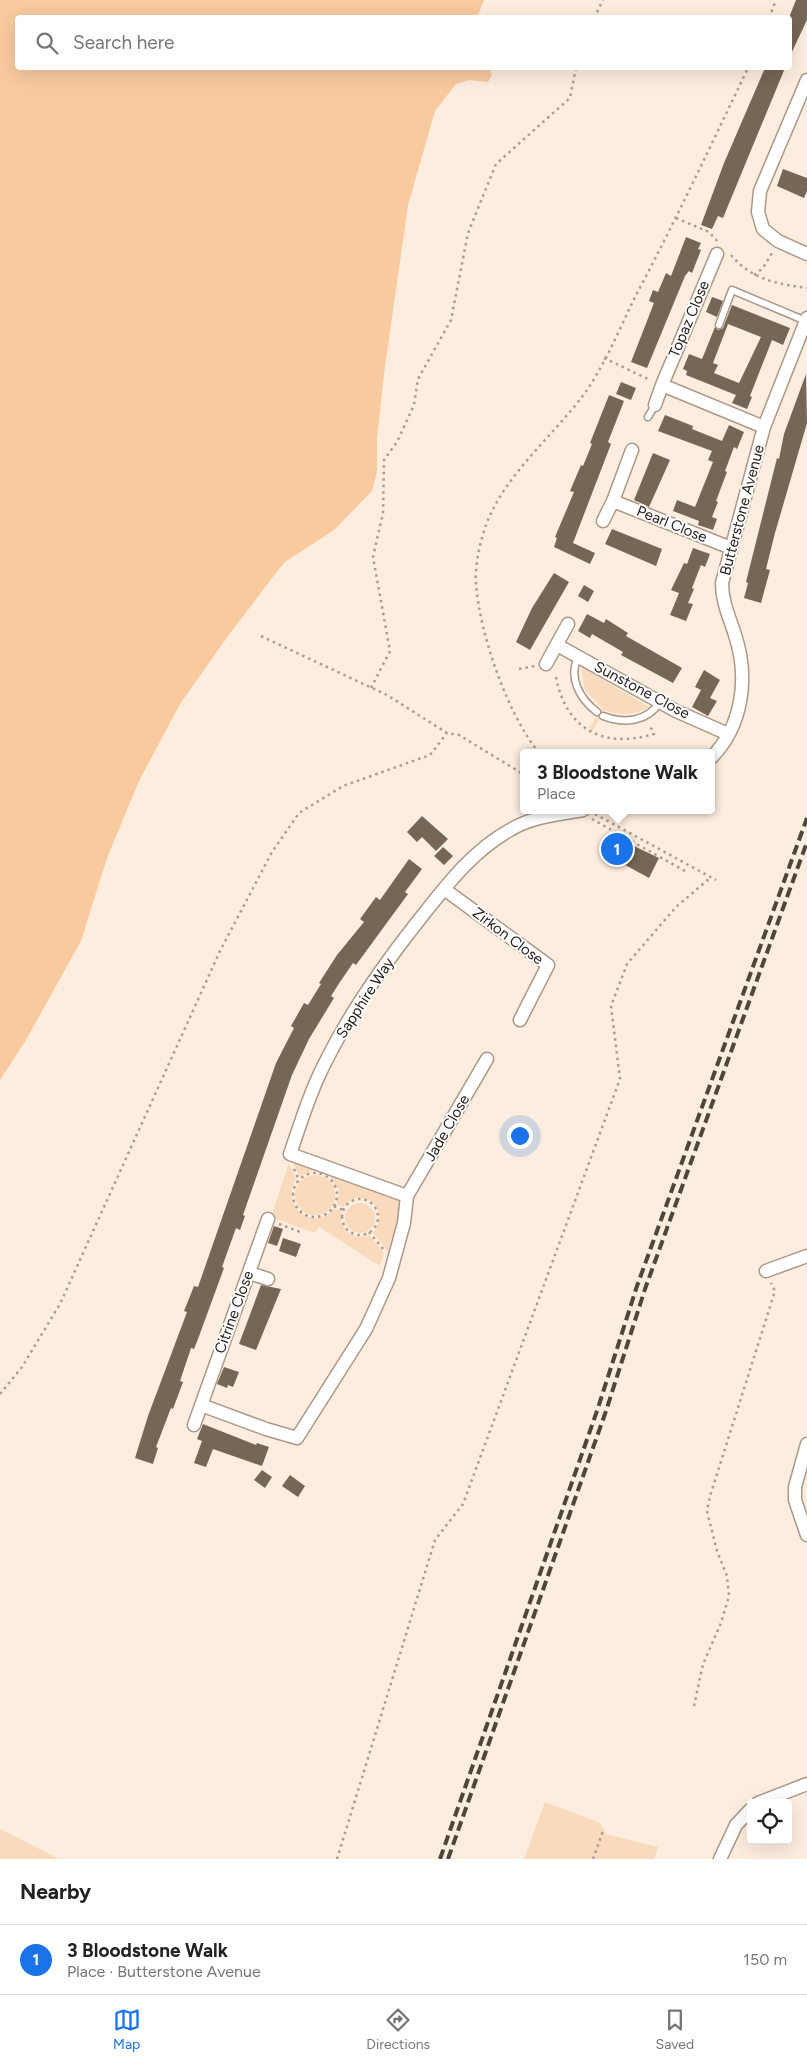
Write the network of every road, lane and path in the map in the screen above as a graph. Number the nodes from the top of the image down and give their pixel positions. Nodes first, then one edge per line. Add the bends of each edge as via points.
1 (603, 0) edge
2 (776, 0) edge
3 (596, 15) edge
4 (770, 15) edge
5 (576, 70) edge
6 (747, 70) edge
7 (807, 80) edge
8 (676, 218) junction
9 (721, 249) junction
10 (772, 253) dead end
11 (807, 254) edge
12 (754, 275) junction
13 (807, 288) edge
14 (806, 320) edge
15 (719, 325) dead end
16 (604, 358) junction
17 (659, 384) junction
18 (655, 405) joint
19 (648, 417) dead end
20 (764, 427) junction
21 (632, 450) dead end
22 (613, 501) junction
23 (602, 521) dead end
24 (731, 548) junction
25 (568, 624) dead end
26 (260, 636) dead end
27 (557, 645) junction
28 (579, 656) junction
29 (544, 664) joint
30 (519, 669) dead end
31 (371, 688) junction
32 (660, 702) junction
33 (447, 733) junction
34 (728, 734) junction
35 (536, 749) edge
36 (715, 752) edge
37 (520, 772) edge
38 (562, 814) edge
39 (590, 814) edge
40 (590, 814) edge
41 (685, 871) dead end
42 (710, 878) junction
43 (716, 880) dead end
44 (444, 889) junction
45 (520, 1020) dead end
46 (486, 1059) dead end
47 (407, 1196) junction
48 (334, 1206) junction
49 (343, 1210) junction
50 (268, 1220) joint
51 (369, 1232) junction
52 (303, 1233) dead end
53 (387, 1254) dead end
54 (807, 1256) edge
55 (766, 1271) joint
56 (249, 1273) junction
57 (268, 1279) dead end
58 (0, 1394) edge
59 (201, 1405) junction
60 (194, 1425) dead end
61 (807, 1444) edge
62 (807, 1535) edge
63 (694, 1706) dead end
64 (807, 1784) edge
65 (768, 1799) edge
66 (747, 1813) edge
67 (603, 1831) dead end
68 (337, 1859) edge
69 (593, 1859) edge
70 (720, 1859) edge

1 - 3 path
2 - 4 path
5 - 31 path via 570,98 496,164 468,233 451,320 418,379 414,405 397,442 384,460 383,513 373,557 390,651
6 - 8 path
7 - 11 street via 760,191 758,212 763,229 778,241
8 - 9 path via 709,232
8 - 16 path
9 - 12 path
9 - 17 street, Topaz Close
10 - 12 path via 763,268
12 - 13 path via 774,283
14 - 15 lane via 732,290
14 - 20 street, Butterstone Avenue
16 - 17 path
16 - 35 path via 587,390 511,481 487,518 478,558 476,583 496,667 525,736
17 - 18 street, Topaz Close
17 - 20 street
18 - 19 lane
20 - 24 street, Butterstone Avenue
21 - 22 street
22 - 23 street
22 - 24 street, Pearl Close
24 - 34 street, Butterstone Avenue via 722,583 722,597 741,656 743,678 740,702
25 - 27 street
26 - 31 path
27 - 28 street, Sunstone Close
27 - 29 street
28 - 32 street, Sunstone Close
28 - 32 lane via 574,673 578,691 600,714 614,720 629,721 647,716
29 - 30 path
31 - 33 path
32 - 34 street, Sunstone Close
33 - 37 path via 459,735
33 - 58 path via 430,755 343,786 299,814 272,852 220,951 60,1304 22,1367
34 - 36 street, Butterstone Avenue
38 - 44 street, Sapphire Way via 511,829 474,855
39 - 41 path
40 - 42 path
42 - 43 path
42 - 68 path via 676,907 627,964 611,1006 620,1079 463,1504 435,1540
44 - 45 street, Zirkon Close via 548,965
44 - 47 street, Sapphire Way via 378,976 346,1025 311,1094 290,1154
46 - 47 street, Jade Close
47 - 59 street via 400,1241 379,1302 350,1356 297,1438
48 - 48 path via 336,1186 327,1176 312,1173 296,1184 293,1198 303,1213 318,1216
48 - 49 path
49 - 51 path via 347,1230 360,1235
49 - 51 path via 355,1200 370,1203 376,1209 378,1220
50 - 52 path
50 - 56 street, Citrine Close
51 - 53 path
54 - 55 street
55 - 63 path via 775,1291 708,1504 707,1511 727,1576 729,1596 721,1623 702,1664
56 - 57 street
56 - 59 street, Citrine Close
59 - 60 street, Citrine Close
61 - 62 street via 795,1487 795,1500
64 - 65 street
66 - 70 street via 736,1825
67 - 69 path

